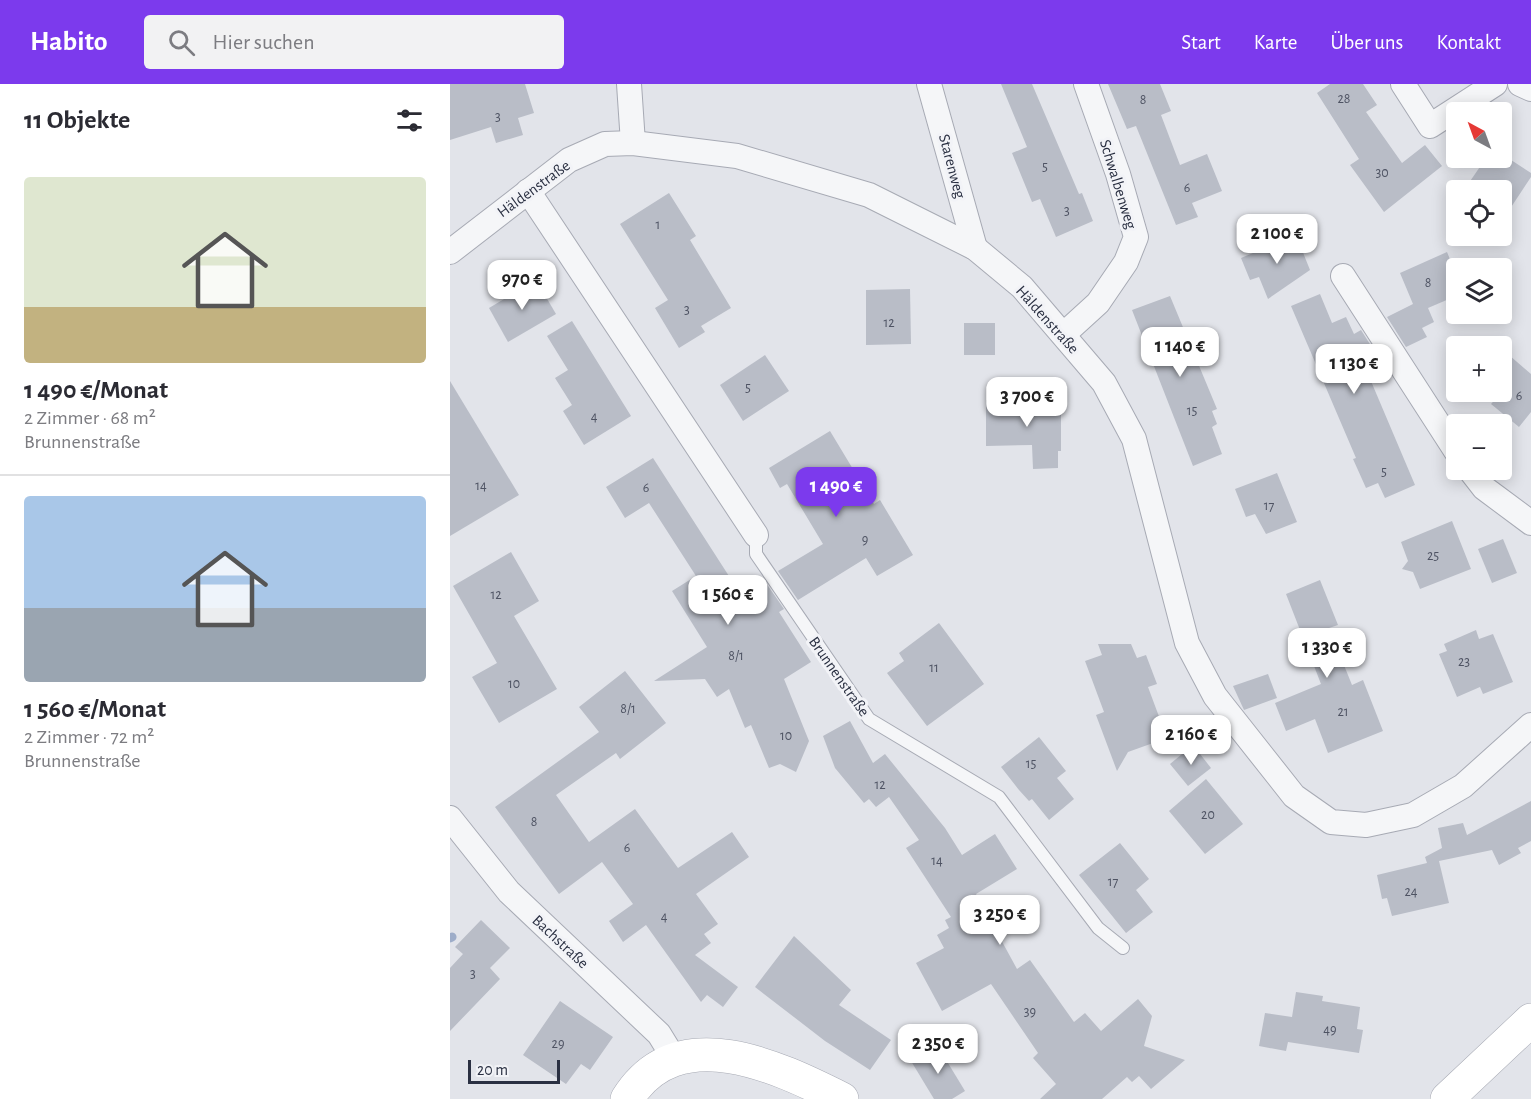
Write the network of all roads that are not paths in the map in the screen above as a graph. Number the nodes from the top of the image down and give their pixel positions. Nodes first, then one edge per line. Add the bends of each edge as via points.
1 (629, 84) edge
2 (929, 84) edge
3 (1086, 84) edge
4 (1403, 84) edge
5 (1495, 84) edge
6 (1520, 84) edge
7 (1531, 89) edge
8 (633, 143) junction
9 (528, 191) junction
10 (975, 248) junction
11 (450, 252) edge
12 (1343, 276) dead end
13 (1064, 334) junction
14 (1446, 436) edge
15 (1478, 480) edge
16 (1531, 523) edge
17 (756, 535) joint
18 (1531, 725) edge
19 (450, 818) edge
20 (1123, 948) dead end
21 (1531, 1020) edge
22 (675, 1060) junction
23 (627, 1099) edge
24 (842, 1099) edge
25 (1447, 1099) edge

1 - 8 street
2 - 10 street, Starenweg
3 - 13 street, Schwalbenweg via 1136,237 1126,262 1098,303
4 - 5 street via 1430,126
6 - 7 street
8 - 9 street, Häldenstraße via 604,144 569,160
8 - 10 street, Häldenstraße via 737,156 868,195
9 - 11 street, Häldenstraße
9 - 17 street, Brunnenstraße
10 - 13 street, Häldenstraße via 1022,287
12 - 14 street
13 - 18 street, Häldenstraße via 1104,383 1134,439 1187,643 1215,696 1294,796 1331,822 1366,825 1413,814 1463,786
15 - 16 street
17 - 20 lane, Brunnenstraße via 756,554 869,719 999,797 1098,928
19 - 22 street, Bachstraße via 509,892 659,1034
21 - 25 street
22 - 23 street via 655,1070
22 - 24 street via 708,1053 752,1059

